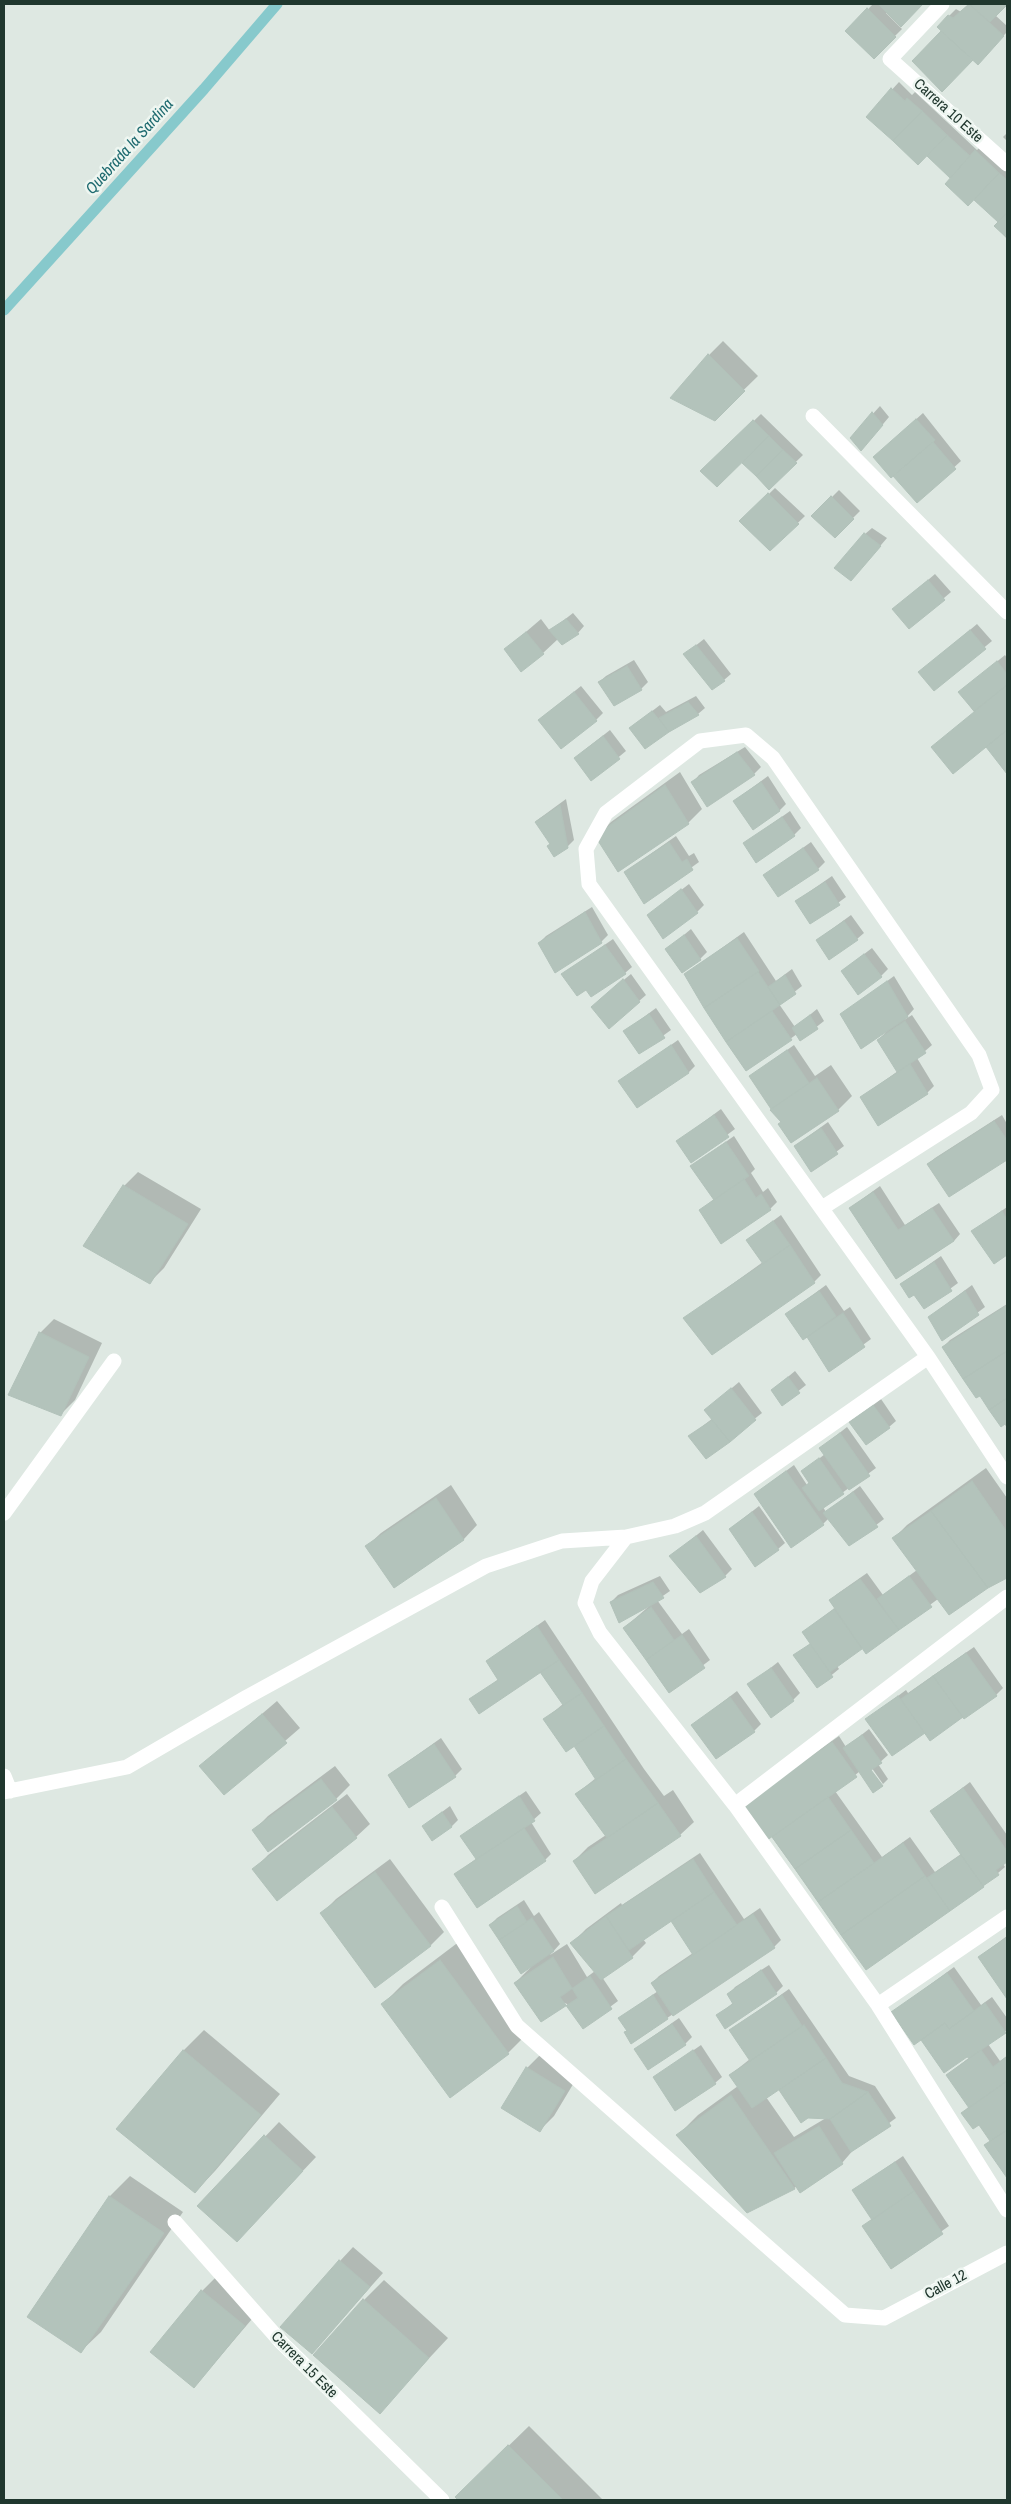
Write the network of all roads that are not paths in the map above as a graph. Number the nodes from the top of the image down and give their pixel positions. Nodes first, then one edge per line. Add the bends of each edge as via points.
1 (942, 4) edge
2 (1007, 164) edge
3 (813, 416) dead end
4 (1007, 612) edge
5 (822, 1208) junction
6 (928, 1356) junction
7 (114, 1361) dead end
8 (1007, 1477) edge
9 (4, 1514) edge
10 (626, 1537) junction
11 (1007, 1597) edge
12 (4, 1776) edge
13 (7, 1792) edge
14 (735, 1805) junction
15 (442, 1907) dead end
16 (1007, 1917) edge
17 (878, 2005) junction
18 (1007, 2210) edge
19 (175, 2222) dead end
20 (1007, 2253) edge
21 (442, 2500) edge

1 - 2 street, Carrera 10 Este via 890,59
3 - 4 street
5 - 5 street via 589,884 586,849 606,813 700,741 746,735 773,758 979,1055 992,1090 971,1113
5 - 6 street
6 - 8 street
6 - 10 street via 705,1513 675,1526
7 - 9 street
10 - 13 street via 562,1541 486,1566 127,1767
10 - 14 street via 592,1581 585,1603 600,1633
11 - 14 street
12 - 13 street
14 - 17 street
15 - 20 street, Calle 12 via 517,2026 845,2315 884,2318
16 - 17 street
17 - 18 street
19 - 21 street, Carrera 15 Este via 282,2343

